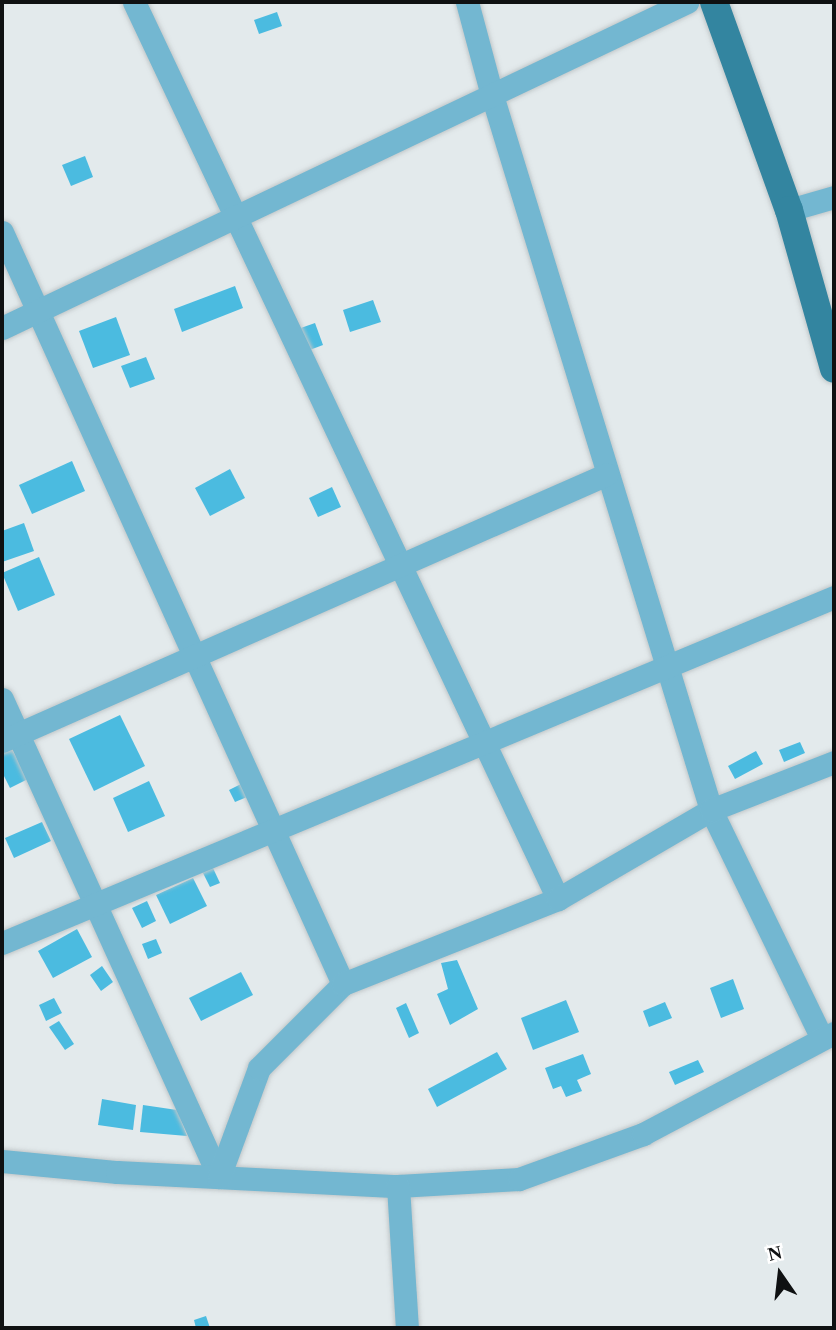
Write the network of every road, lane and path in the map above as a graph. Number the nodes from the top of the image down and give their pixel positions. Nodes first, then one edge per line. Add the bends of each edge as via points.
1 (134, 2) edge
2 (467, 2) edge
3 (687, 2) edge
4 (714, 2) edge
5 (492, 95) junction
6 (834, 197) edge
7 (789, 211) junction
8 (235, 217) junction
9 (2, 232) edge
10 (37, 311) junction
11 (2, 328) edge
12 (834, 369) edge
13 (607, 474) junction
14 (400, 565) junction
15 (834, 597) edge
16 (194, 656) junction
17 (667, 666) junction
18 (2, 699) edge
19 (10, 738) edge
20 (484, 743) junction
21 (834, 762) edge
22 (711, 810) junction
23 (273, 830) junction
24 (558, 900) junction
25 (95, 904) junction
26 (2, 943) edge
27 (342, 984) junction
28 (828, 1036) edge
29 (2, 1161) edge
30 (219, 1177) junction
31 (398, 1186) junction
32 (407, 1328) edge

1 - 8 street
2 - 5 street
3 - 5 street
4 - 7 main road
5 - 8 street
5 - 13 street
6 - 7 street
7 - 12 main road
8 - 10 street
8 - 14 street
9 - 10 street
10 - 11 street
10 - 16 street
13 - 14 street
13 - 17 street
14 - 16 street
14 - 20 street
15 - 17 street
16 - 19 street
16 - 23 street
17 - 20 street
17 - 22 street
18 - 19 street
19 - 25 street
20 - 23 street
20 - 24 street
21 - 22 street
22 - 24 street
22 - 28 street
23 - 25 street
23 - 27 street
24 - 27 street
25 - 26 street
25 - 30 street
27 - 30 street via 259,1068
28 - 31 street via 643,1134 519,1179
29 - 30 street
30 - 31 street
31 - 32 street

